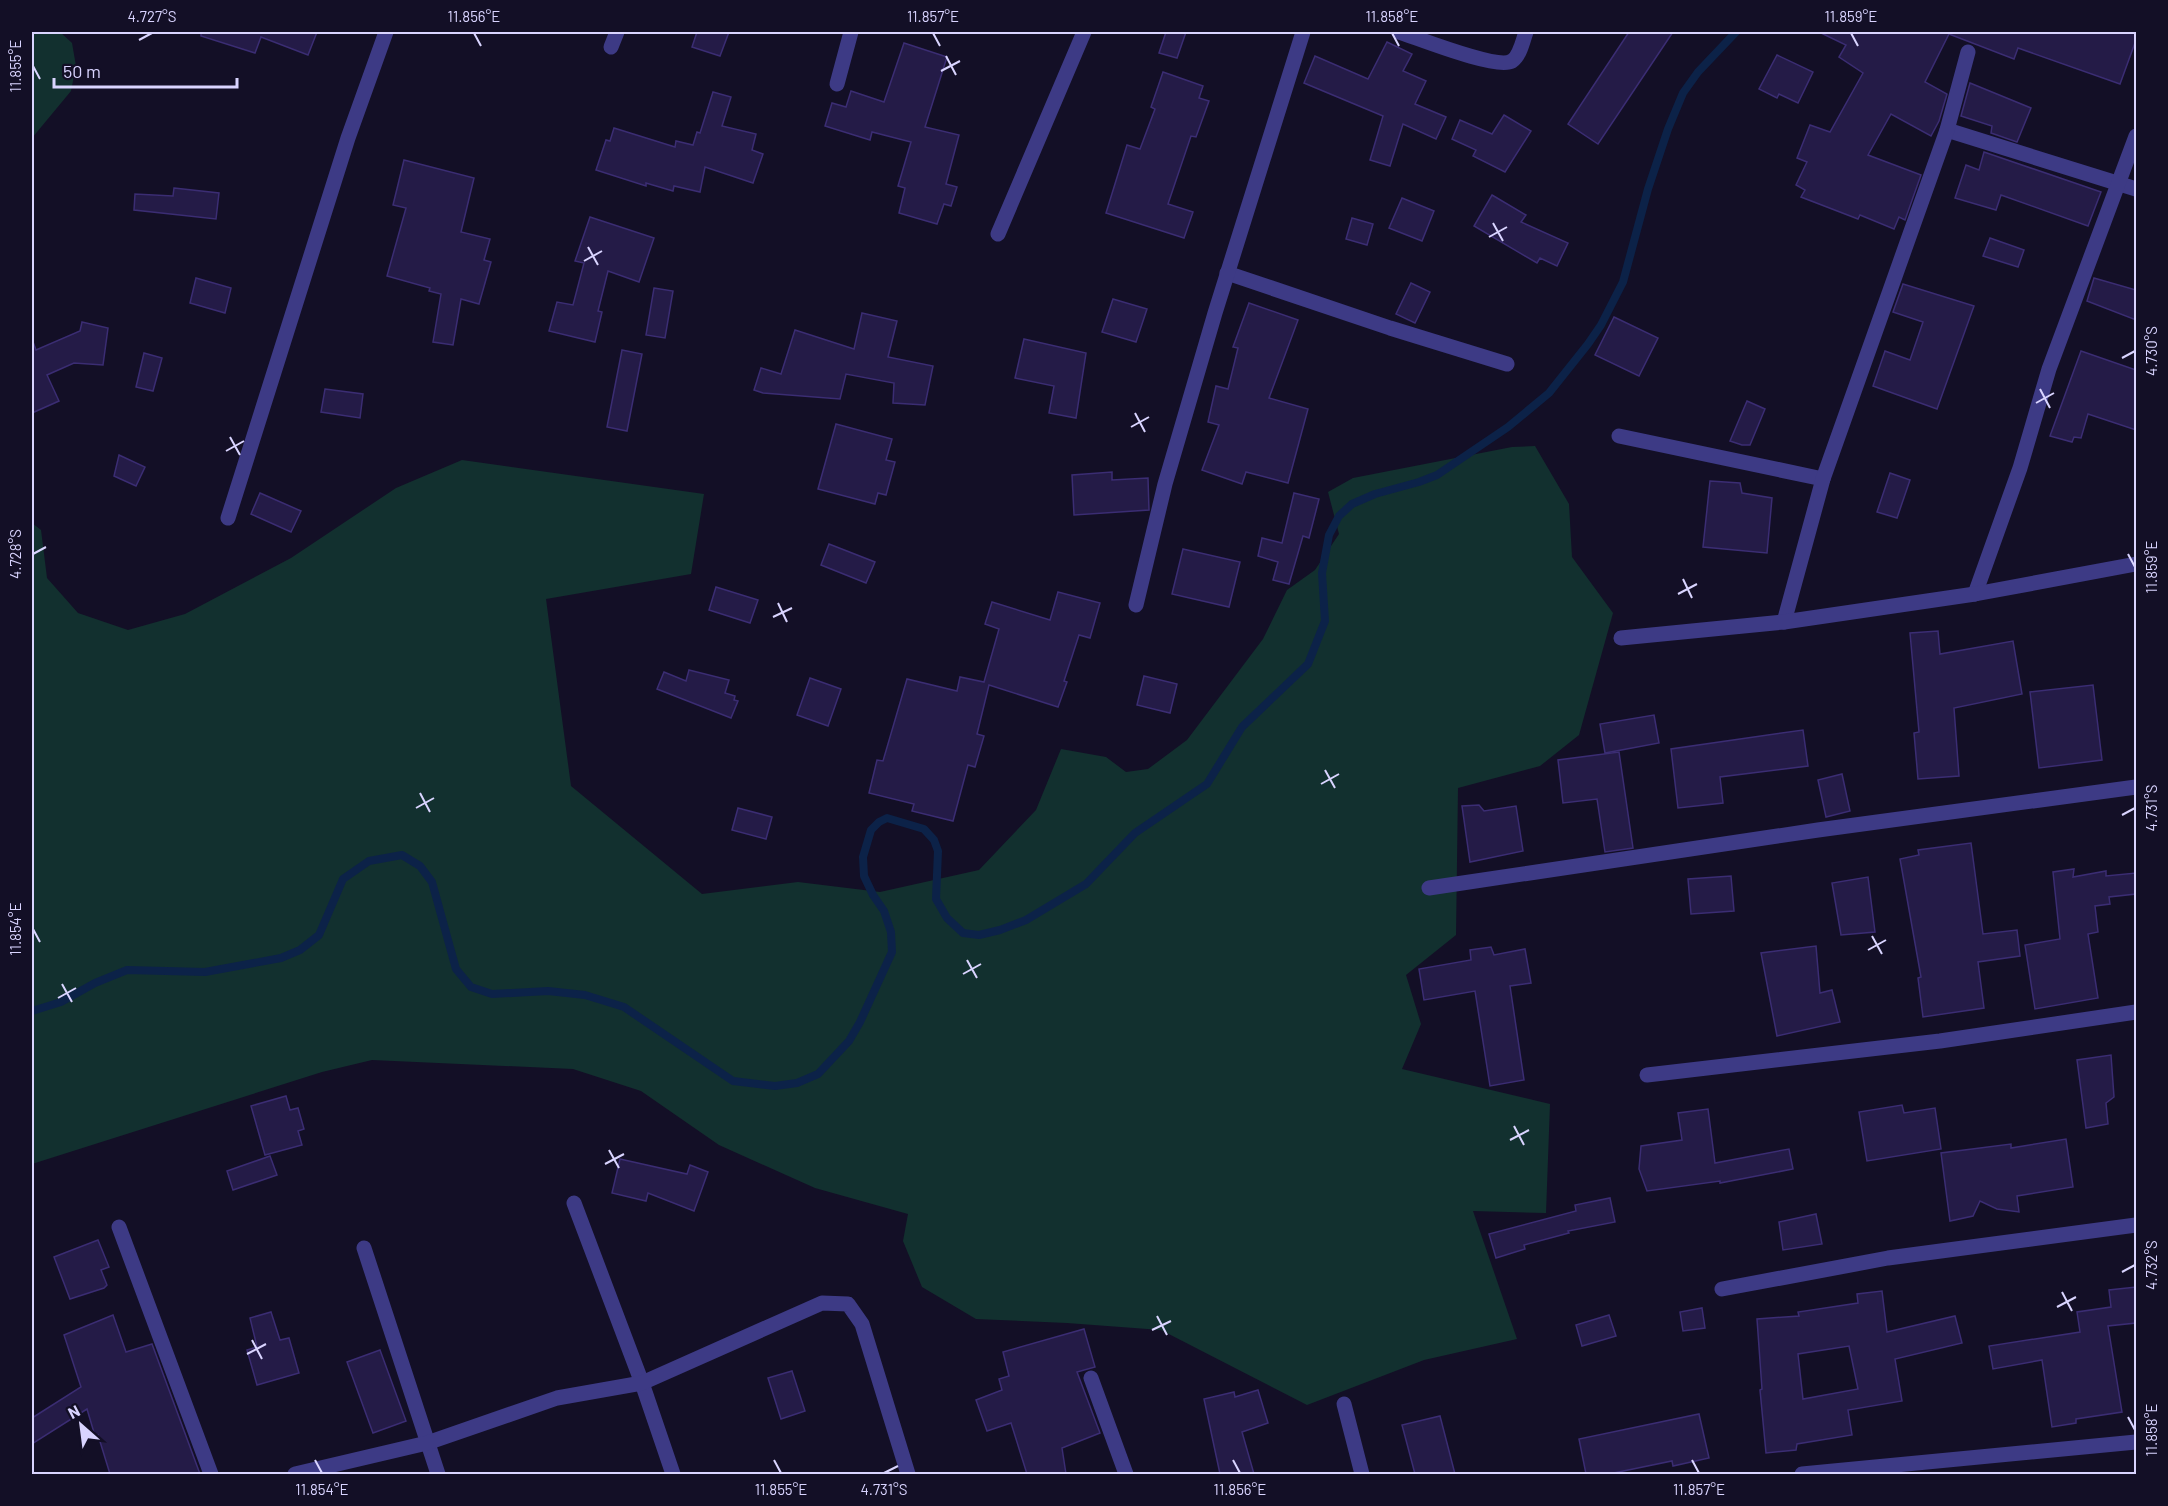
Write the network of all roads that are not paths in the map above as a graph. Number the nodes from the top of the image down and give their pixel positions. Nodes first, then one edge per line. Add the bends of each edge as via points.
1 (386, 32) edge
2 (617, 32) edge
3 (851, 32) edge
4 (1084, 32) edge
5 (1303, 32) edge
6 (1399, 32) edge
7 (1526, 32) edge
8 (612, 47) dead end
9 (1968, 52) dead end
10 (837, 84) dead end
11 (1947, 130) junction
12 (2136, 136) edge
13 (2119, 183) junction
14 (2136, 189) edge
15 (998, 234) dead end
16 (1227, 273) junction
17 (1507, 364) dead end
18 (1619, 436) dead end
19 (1823, 479) junction
20 (228, 518) dead end
21 (2136, 564) edge
22 (1975, 594) junction
23 (1136, 605) dead end
24 (1784, 622) junction
25 (1621, 638) dead end
26 (2136, 787) edge
27 (1429, 888) dead end
28 (2136, 1012) edge
29 (1647, 1075) dead end
30 (574, 1203) dead end
31 (2136, 1225) edge
32 (119, 1227) dead end
33 (364, 1248) dead end
34 (1722, 1288) dead end
35 (1091, 1378) dead end
36 (642, 1383) junction
37 (1344, 1404) dead end
38 (2136, 1442) edge
39 (427, 1443) junction
40 (211, 1474) edge
41 (295, 1474) edge
42 (438, 1474) edge
43 (673, 1474) edge
44 (908, 1474) edge
45 (1126, 1474) edge
46 (1362, 1474) edge
47 (1802, 1474) edge

1 - 20 street via 348,138
2 - 8 street
3 - 10 street
4 - 15 street
5 - 16 street
6 - 7 street via 1469,56 1503,63 1513,60 1519,52
9 - 11 street
11 - 13 street
11 - 19 street
12 - 13 street
13 - 14 street
13 - 22 street via 2049,369 2020,468
16 - 17 street
16 - 23 street via 1165,484
18 - 19 street
19 - 24 street
21 - 22 street
22 - 24 street
24 - 25 street
26 - 27 street
28 - 29 street via 1940,1041
30 - 36 street
31 - 34 street via 1888,1258
32 - 40 street
33 - 39 street
35 - 45 street
36 - 39 street via 557,1398
36 - 43 street
36 - 44 street via 822,1303 848,1304 862,1324
37 - 46 street
38 - 47 street
39 - 41 street
39 - 42 street

